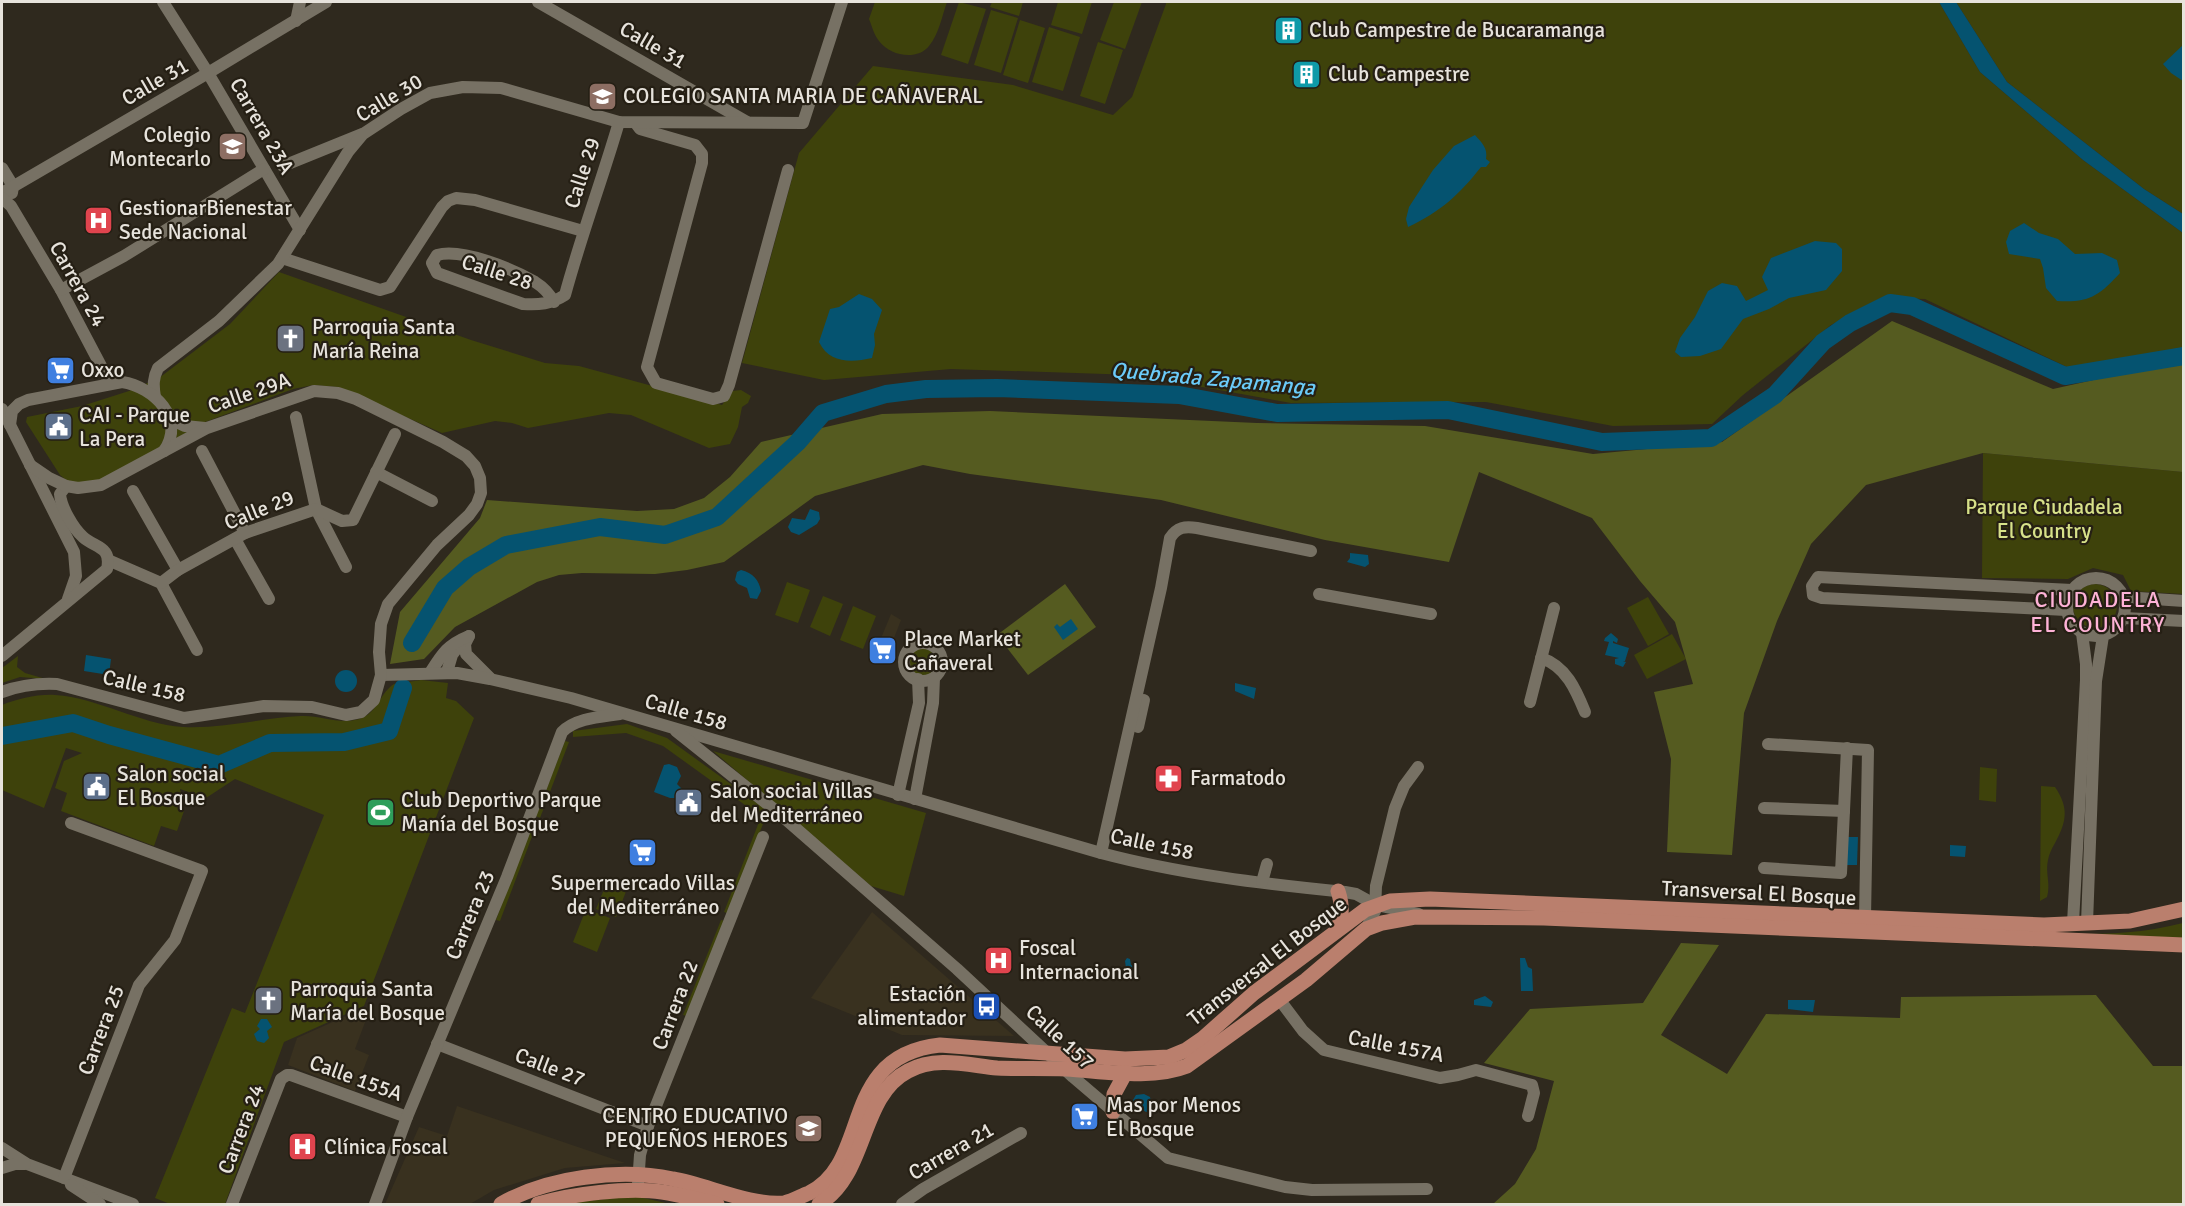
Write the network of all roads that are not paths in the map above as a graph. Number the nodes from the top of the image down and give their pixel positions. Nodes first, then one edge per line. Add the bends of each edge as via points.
1 (163, 2) edge
2 (300, 2) edge
3 (326, 2) edge
4 (538, 2) edge
5 (842, 2) edge
6 (296, 21) junction
7 (208, 73) junction
8 (620, 122) junction
9 (748, 123) junction
10 (636, 124) junction
11 (363, 134) junction
12 (283, 166) dead end
13 (2, 168) edge
14 (264, 169) junction
15 (788, 170) dead end
16 (13, 186) junction
17 (5, 199) edge
18 (300, 230) junction
19 (583, 231) junction
20 (282, 258) junction
21 (61, 290) junction
22 (554, 302) junction
23 (110, 383) junction
24 (155, 396) junction
25 (2, 409) edge
26 (296, 417) dead end
27 (170, 419) junction
28 (6, 423) edge
29 (207, 428) junction
30 (394, 434) dead end
31 (202, 451) dead end
32 (164, 452) junction
33 (30, 465) junction
34 (376, 472) junction
35 (66, 486) junction
36 (133, 490) dead end
37 (432, 501) dead end
38 (316, 509) junction
39 (240, 536) junction
40 (1311, 550) dead end
41 (108, 560) junction
42 (346, 567) dead end
43 (178, 570) junction
44 (161, 583) junction
45 (2072, 590) junction
46 (1319, 594) dead end
47 (2124, 597) junction
48 (269, 599) dead end
49 (2184, 601) edge
50 (1163, 608) junction
51 (1554, 608) dead end
52 (59, 609) junction
53 (2067, 610) junction
54 (1431, 614) dead end
55 (2124, 618) junction
56 (2184, 621) edge
57 (2082, 633) junction
58 (469, 636) junction
59 (2103, 636) junction
60 (197, 650) dead end
61 (2, 656) edge
62 (1542, 658) junction
63 (447, 672) junction
64 (430, 673) junction
65 (381, 675) junction
66 (934, 678) junction
67 (490, 679) junction
68 (918, 679) junction
69 (2, 692) edge
70 (1530, 702) dead end
71 (1585, 712) dead end
72 (621, 713) junction
73 (671, 727) junction
74 (1138, 727) dead end
75 (1768, 744) dead end
76 (1847, 748) junction
77 (1418, 767) dead end
78 (898, 795) junction
79 (915, 799) junction
80 (1764, 808) dead end
81 (1844, 811) junction
82 (71, 822) dead end
83 (763, 837) dead end
84 (1101, 853) junction
85 (1268, 864) dead end
86 (1764, 868) dead end
87 (1263, 882) junction
88 (1338, 891) junction
89 (1376, 905) junction
90 (2184, 909) edge
91 (1430, 917) junction
92 (1864, 918) junction
93 (2080, 923) junction
94 (1366, 929) junction
95 (1335, 934) junction
96 (2184, 945) edge
97 (1279, 999) junction
98 (437, 1044) junction
99 (1048, 1054) junction
100 (1065, 1069) junction
101 (1126, 1072) junction
102 (291, 1075) joint
103 (1113, 1112) junction
104 (1528, 1116) dead end
105 (407, 1117) junction
106 (648, 1126) junction
107 (1022, 1133) dead end
108 (2, 1148) edge
109 (27, 1164) junction
110 (2, 1168) edge
111 (638, 1175) junction
112 (64, 1179) junction
113 (1427, 1189) dead end
114 (637, 1191) junction
115 (100, 1204) edge
116 (133, 1204) edge
117 (232, 1204) edge
118 (375, 1204) edge
119 (501, 1204) edge
120 (538, 1204) edge
121 (717, 1204) edge
122 (822, 1204) edge
123 (902, 1204) edge

1 - 7 street
2 - 6 street
3 - 6 street, Calle 31
4 - 9 street, Calle 31
5 - 9 street, Calle 30 via 803,123
6 - 7 street, Calle 31
7 - 14 street, Carrera 23A
7 - 16 street, Calle 31
8 - 10 street, Calle 30
8 - 11 street, Calle 30 via 501,88 463,87 430,93
8 - 19 street, Calle 29
9 - 10 street, Calle 30
10 - 15 street via 640,129 695,145 702,154 647,367 656,383 713,399 724,396
11 - 12 street
11 - 18 street, Calle 30
13 - 16 street
14 - 18 street, Carrera 23A
14 - 21 street via 124,256
16 - 17 street, Calle 31
17 - 21 street, Carrera 24
18 - 20 street, Calle 30
19 - 20 street, Calle 29 via 456,198 442,207 385,290
19 - 22 street, Calle 28 via 565,294
20 - 24 street, Calle 30 via 219,321 158,368 154,377
21 - 23 street, Carrera 24
22 - 22 street, Calle 28 via 534,282 483,259 446,252 437,255 432,263 437,273 523,304
23 - 24 street via 134,384
23 - 28 street via 28,400 12,411
24 - 27 street
25 - 28 street
26 - 38 street
27 - 29 street via 185,426
27 - 32 street via 171,436
28 - 33 street
29 - 32 street, Calle 29A
29 - 65 street, Calle 29A via 314,391 338,393 443,442 475,466 481,493 477,504 388,604 379,643
30 - 34 street
31 - 39 street
32 - 35 street, Calle 29A via 101,485
33 - 35 street
33 - 52 street via 74,552 73,588
34 - 37 street
34 - 38 street, Calle 29 via 353,520 342,521
35 - 41 street via 60,494 61,502 82,536 101,547
36 - 43 street
38 - 39 street, Calle 29
38 - 42 street
39 - 43 street, Calle 29
39 - 48 street
40 - 50 street via 1209,529 1177,529 1170,538
41 - 44 street
41 - 52 street via 105,572
43 - 44 street, Calle 29
44 - 60 street
45 - 47 street via 2082,581 2096,578 2116,585
45 - 53 street
45 - 53 street via 1818,577 1812,586 1813,595 1822,598
46 - 54 street
47 - 49 street
47 - 55 street
50 - 74 street
50 - 84 street
51 - 62 street
52 - 61 street
53 - 57 street via 2072,624
55 - 56 street
55 - 59 street via 2116,630
57 - 59 street
57 - 93 street via 2086,680
58 - 63 street via 456,648
58 - 64 street via 444,651
58 - 67 street via 466,654
59 - 93 street via 2096,681
62 - 70 street
62 - 71 street via 1554,662 1566,675
63 - 64 street, Calle 158
63 - 67 street, Calle 158
64 - 65 street, Calle 158
65 - 69 street, Calle 158 via 374,700 354,714 289,705 184,718 57,684 31,684
66 - 68 street
66 - 68 street via 943,664 933,646 922,643 911,647 904,662 908,673
66 - 79 street via 933,704
67 - 72 street, Calle 158
68 - 78 street via 920,703
72 - 73 street, Calle 158
72 - 98 street, Carrera 23 via 576,722 562,732
73 - 78 street, Calle 158
73 - 99 street, Calle 157 via 775,810
75 - 76 street
76 - 81 street
76 - 92 street via 1868,750
77 - 89 street via 1395,808 1376,886
78 - 79 street, Calle 158
79 - 84 street, Calle 158
80 - 81 street
81 - 86 street via 1841,873
82 - 112 street, Carrera 25 via 202,871 175,940 139,985
83 - 106 street, Carrera 22
84 - 87 street, Calle 158 via 1150,865
85 - 87 street
87 - 88 street, Calle 158
88 - 89 street, Calle 158 via 1356,894
88 - 95 main road via 1342,913
89 - 91 street, Calle 158
89 - 92 main road, Transversal El Bosque via 1430,899
89 - 94 street
89 - 95 main road, Transversal El Bosque via 1355,916
90 - 93 main road, Transversal El Bosque via 2130,921
91 - 94 main road, Transversal El Bosque via 1406,918
91 - 96 main road, Transversal El Bosque via 1544,918
92 - 93 main road, Transversal El Bosque
94 - 97 main road, Transversal El Bosque
95 - 99 main road, Transversal El Bosque via 1254,993 1202,1039 1169,1058
97 - 101 main road, Transversal El Bosque via 1187,1066 1174,1071
97 - 104 street, Calle 157A via 1303,1031 1324,1050 1440,1078 1476,1070 1532,1086
98 - 105 street, Carrera 23
98 - 106 street, Calle 27
99 - 100 street, Calle 157
99 - 111 main road, Transversal El Bosque via 940,1045 923,1047 897,1058 872,1086 832,1173 812,1191 791,1201 760,1202 693,1183
100 - 101 main road, Transversal El Bosque
100 - 103 street, Calle 157
100 - 122 main road, Transversal El Bosque via 997,1068 949,1062 905,1072 883,1094 856,1157
101 - 103 main road via 1114,1094
102 - 105 street, Calle 155A
102 - 117 street, Carrera 24 via 281,1079
103 - 113 street, Calle 157 via 1175,1161 1312,1190
105 - 118 street, Carrera 23
106 - 111 street, Carrera 22
107 - 123 street, Carrera 21
108 - 109 street
109 - 110 street
109 - 112 street
111 - 114 street, Carrera 22
111 - 119 main road, Transversal El Bosque via 564,1181
112 - 115 street
112 - 116 street
114 - 120 main road
114 - 121 main road

